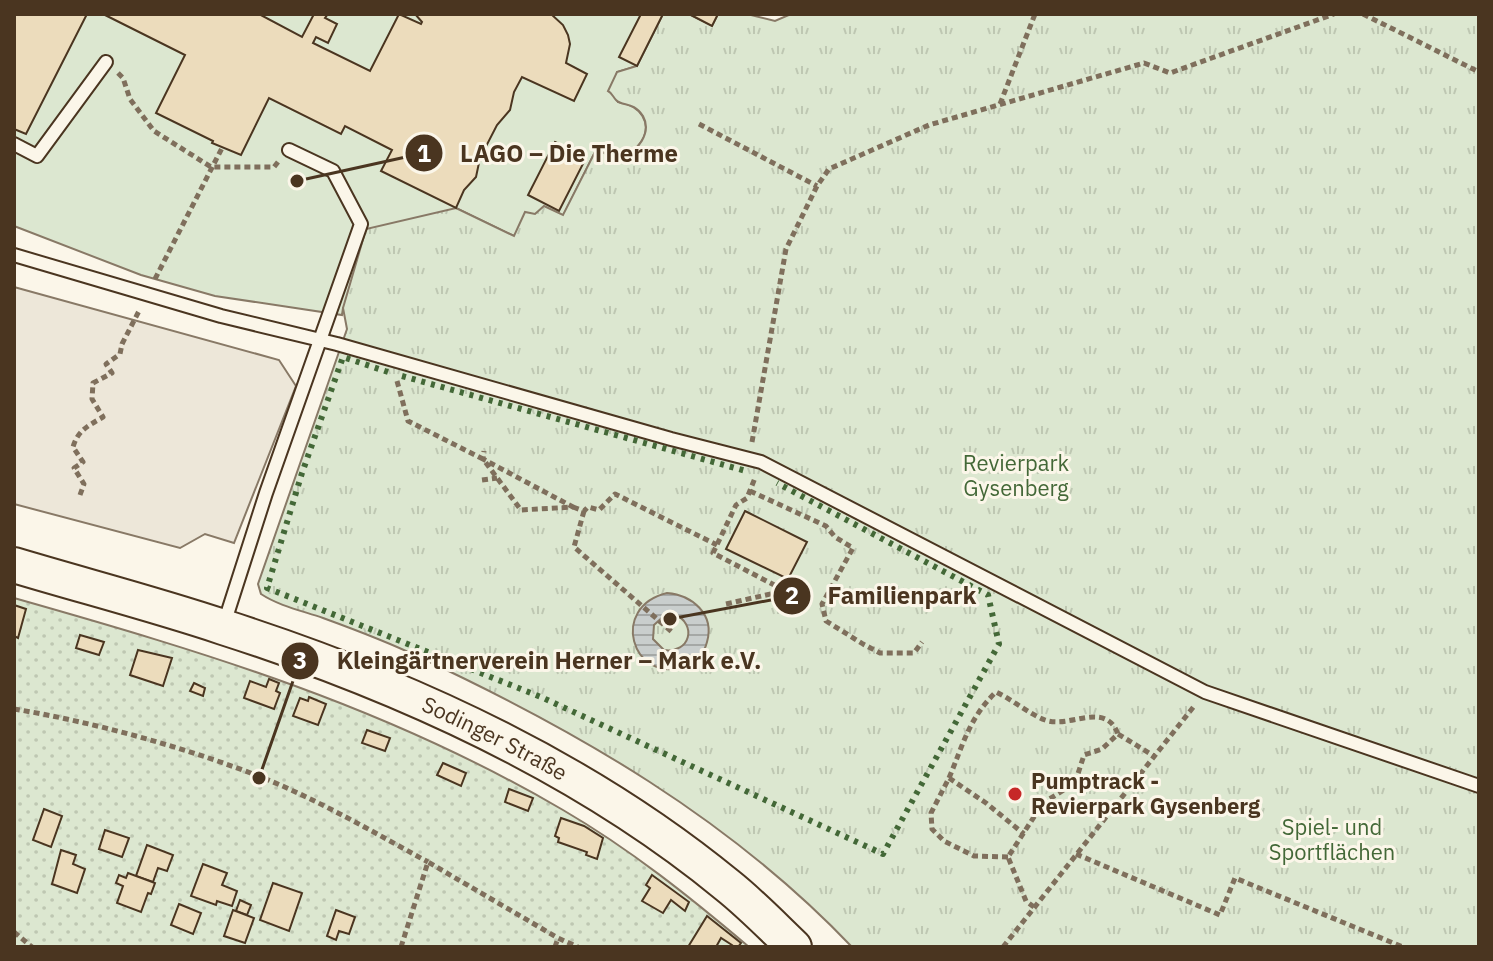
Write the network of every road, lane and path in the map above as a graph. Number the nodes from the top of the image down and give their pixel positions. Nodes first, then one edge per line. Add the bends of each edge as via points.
1 (1035, 14) edge
2 (1334, 14) edge
3 (1363, 14) edge
4 (106, 62) joint
5 (1479, 72) edge
6 (1000, 104) junction
7 (699, 124) dead end
8 (14, 144) edge
9 (222, 148) dead end
10 (289, 150) joint
11 (211, 167) junction
12 (817, 186) junction
13 (14, 255) edge
14 (153, 283) dead end
15 (144, 303) dead end
16 (318, 340) junction
17 (397, 361) junction
18 (484, 451) dead end
19 (483, 459) junction
20 (755, 461) junction
21 (497, 478) junction
22 (482, 480) dead end
23 (750, 491) junction
24 (80, 495) dead end
25 (573, 507) junction
26 (584, 511) junction
27 (717, 545) junction
28 (14, 565) edge
29 (726, 604) dead end
30 (223, 627) junction
31 (672, 632) dead end
32 (922, 642) dead end
33 (1205, 692) junction
34 (14, 709) edge
35 (1118, 734) junction
36 (1154, 756) junction
37 (949, 778) junction
38 (1479, 786) edge
39 (1024, 834) junction
40 (1076, 854) junction
41 (1008, 857) junction
42 (428, 862) junction
43 (1034, 907) junction
44 (14, 932) edge
45 (558, 938) junction
46 (32, 947) edge
47 (401, 947) edge
48 (555, 947) edge
49 (578, 947) edge
50 (794, 947) edge
51 (1003, 947) edge
52 (1403, 947) edge

1 - 6 path
2 - 6 path via 1170,73 1144,63
3 - 5 path
4 - 8 lane via 37,156
4 - 11 path via 123,78 130,99 154,131
6 - 12 path via 929,125 829,169
7 - 12 path
9 - 11 path
10 - 11 path via 274,167
10 - 16 lane via 333,171 361,224
11 - 14 path
12 - 20 path via 786,249
13 - 16 lane
15 - 24 path via 120,354 106,364 112,373 93,383 92,399 103,417 80,431 73,447 83,462 74,468 84,484
16 - 17 lane
16 - 30 lane
17 - 19 path via 394,373 408,421
17 - 20 lane
18 - 19 path
19 - 21 path
19 - 25 path
20 - 23 path
20 - 33 lane
21 - 22 path
21 - 25 path via 521,510
23 - 27 path via 736,505
23 - 32 path via 826,526 853,548 822,604 826,621 880,653 914,653
25 - 26 path
26 - 27 path via 599,510 615,494
26 - 31 path via 574,547
27 - 29 path via 713,553 778,587 775,593
28 - 30 main road, Sodinger Straße
30 - 50 main road, Sodinger Straße via 426,703 537,759 654,831 728,885
33 - 36 path
33 - 38 lane
34 - 42 path via 163,744 265,779
35 - 36 path
35 - 37 path via 1107,719 1052,722 996,692 979,708
35 - 39 path via 1102,749 1084,755 1075,783 1043,803
36 - 40 path
37 - 39 path
37 - 41 path via 931,813 932,829 974,856
39 - 41 path
40 - 43 path
40 - 52 path via 1220,915 1235,878
41 - 43 path via 1026,901
42 - 45 path
42 - 47 path
43 - 51 path
44 - 46 path
45 - 48 path
45 - 49 path

